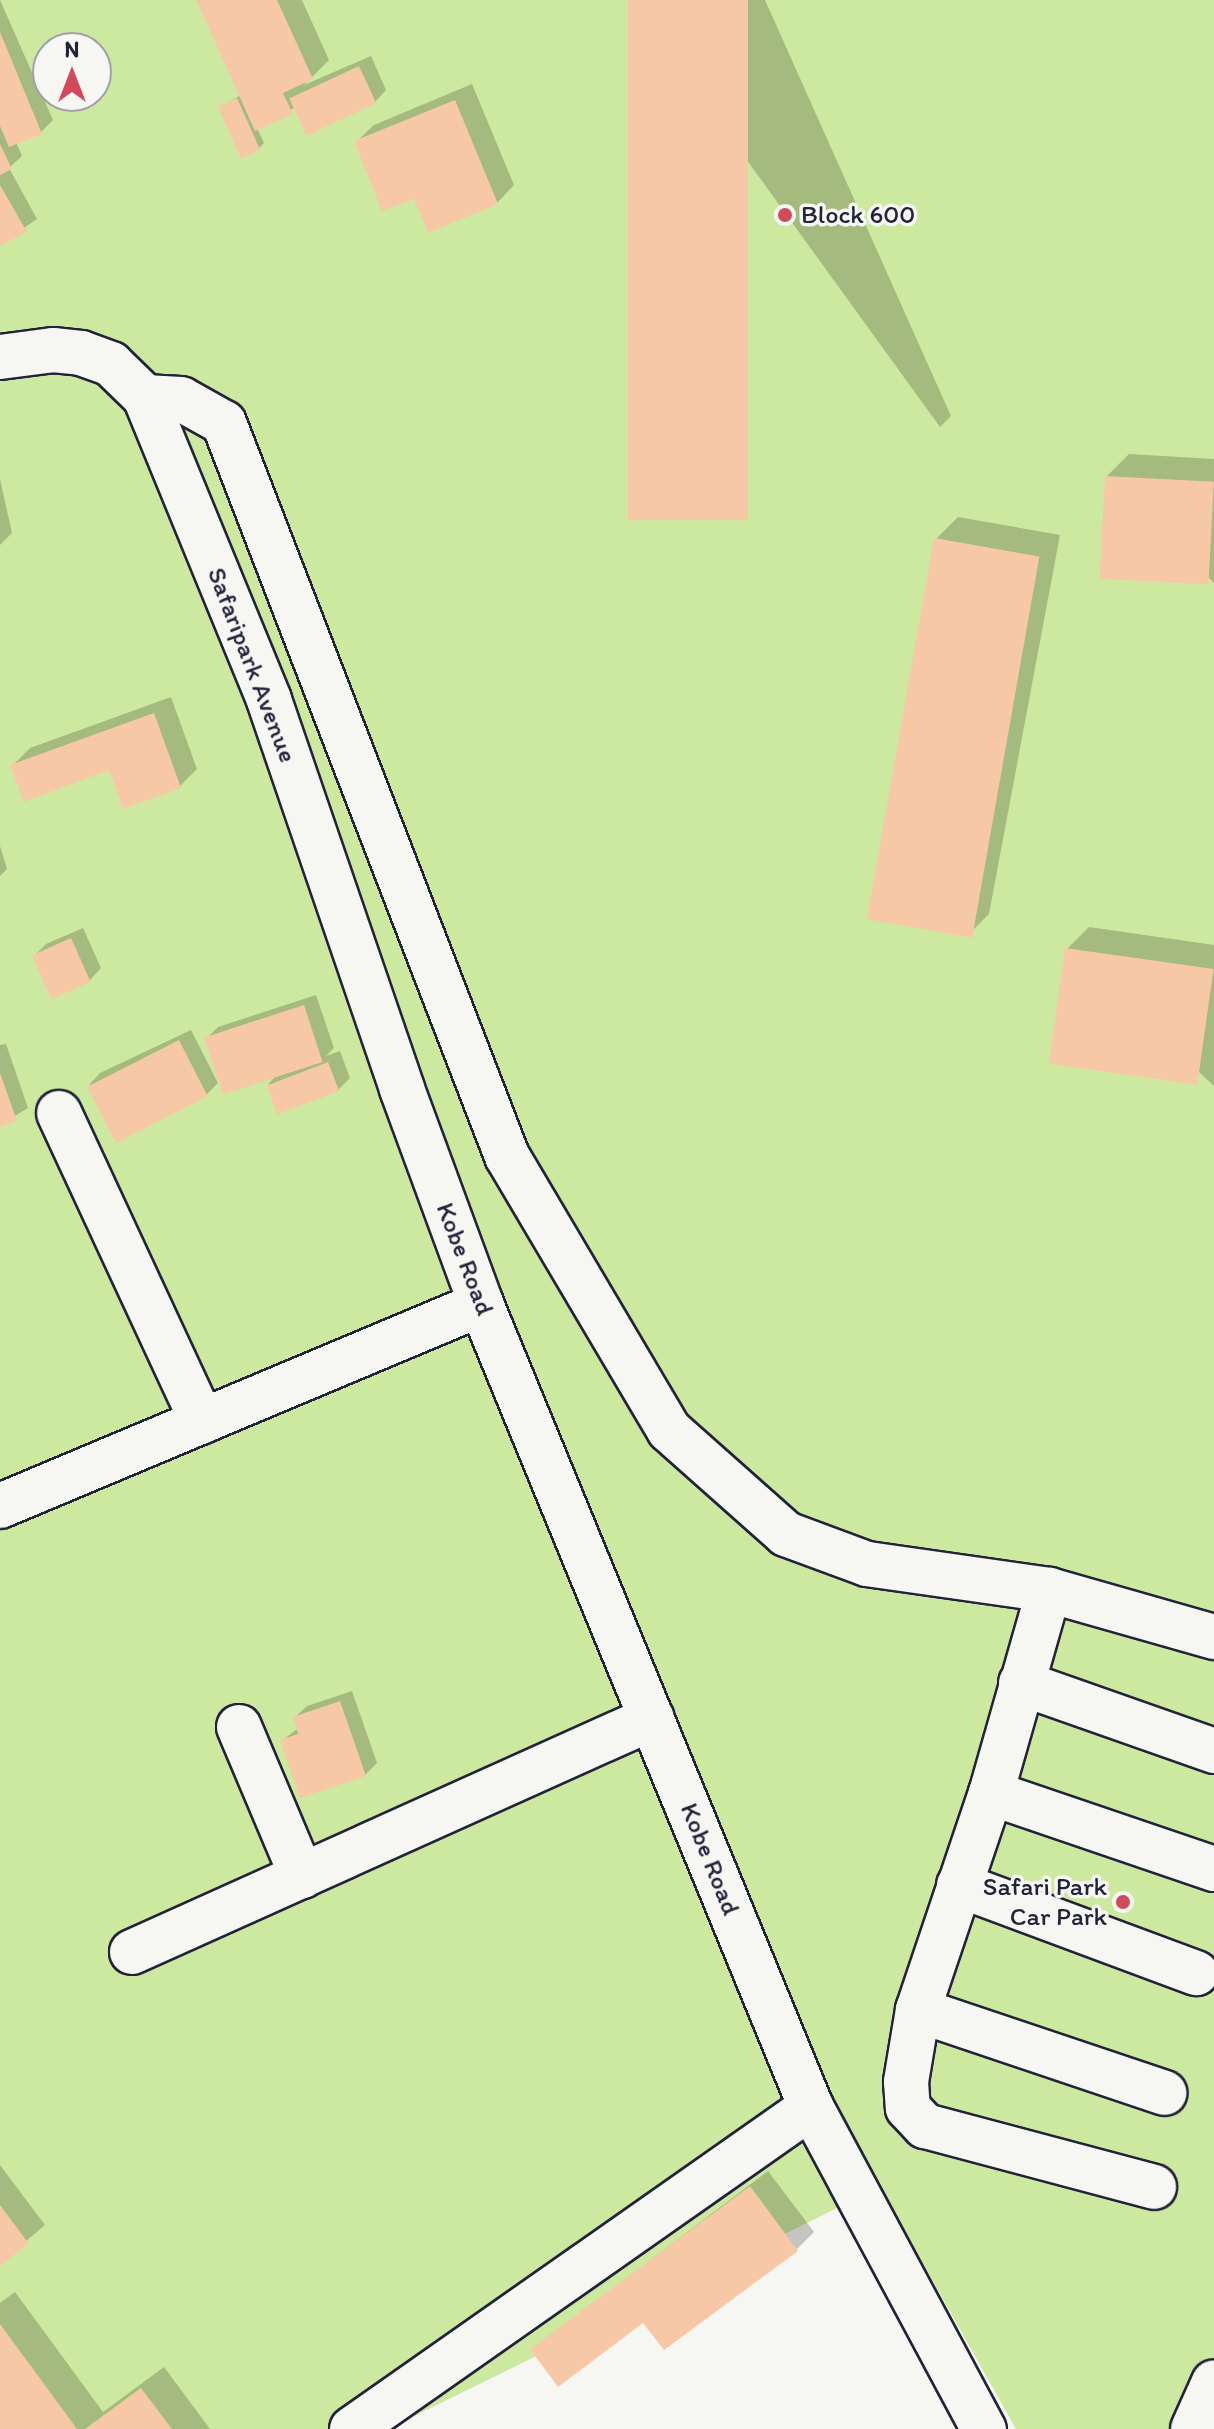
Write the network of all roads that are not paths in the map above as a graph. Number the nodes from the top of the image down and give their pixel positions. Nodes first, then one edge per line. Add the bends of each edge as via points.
1 (0, 357) edge
2 (145, 397) junction
3 (402, 1089) joint
4 (59, 1113) dead end
5 (481, 1304) junction
6 (202, 1421) junction
7 (0, 1506) edge
8 (1049, 1590) junction
9 (1214, 1637) edge
10 (1021, 1683) junction
11 (652, 1718) junction
12 (239, 1727) dead end
13 (1214, 1751) edge
14 (991, 1793) junction
15 (1214, 1869) edge
16 (302, 1876) junction
17 (959, 1885) junction
18 (132, 1952) dead end
19 (1196, 1973) dead end
20 (918, 2010) junction
21 (1164, 2093) dead end
22 (811, 2107) junction
23 (1154, 2187) dead end
24 (1214, 2382) edge
25 (352, 2429) edge
26 (984, 2429) edge
27 (1193, 2429) edge

1 - 2 street, Safaripark Avenue via 53,350 81,353 111,364
2 - 3 street, Safaripark Avenue via 269,700
2 - 8 street via 181,399 224,423 507,1156 669,1430 786,1534 867,1564
3 - 5 street, Kobe Road
4 - 6 street
5 - 6 street
5 - 11 street, Kobe Road
6 - 7 street
8 - 9 street
8 - 10 street
10 - 13 street
10 - 14 street
11 - 16 street
11 - 22 street, Kobe Road
12 - 16 street
14 - 15 street
14 - 17 street
16 - 18 street
17 - 19 street
17 - 20 street
20 - 21 street
20 - 23 street via 906,2082 908,2108 925,2126
22 - 25 street
22 - 26 street, Kobe Road
24 - 27 street

